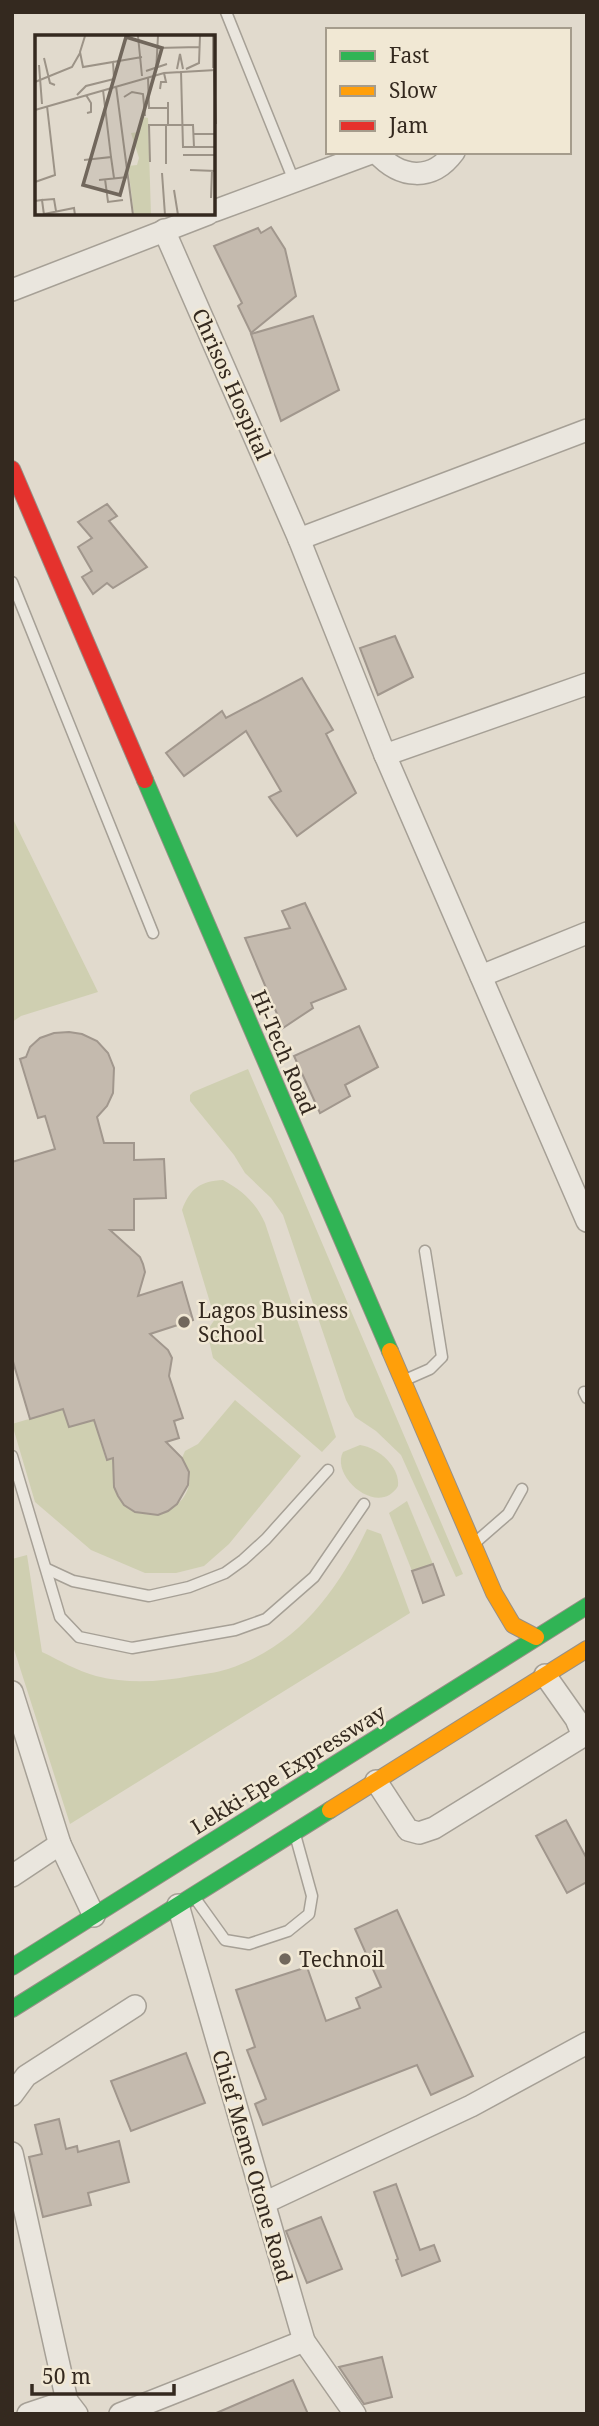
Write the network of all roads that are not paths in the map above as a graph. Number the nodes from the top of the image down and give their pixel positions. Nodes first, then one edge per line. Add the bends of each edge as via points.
1 (226, 12) edge
2 (369, 154) edge
3 (377, 154) edge
4 (452, 154) edge
5 (294, 181) junction
6 (215, 211) edge
7 (205, 215) edge
8 (164, 230) junction
9 (12, 290) edge
10 (587, 430) edge
11 (12, 469) edge
12 (299, 538) junction
13 (12, 582) edge
14 (587, 684) edge
15 (385, 755) junction
16 (153, 933) dead end
17 (587, 933) edge
18 (481, 975) junction
19 (587, 1221) edge
20 (425, 1251) dead end
21 (403, 1381) junction
22 (12, 1456) edge
23 (328, 1469) dead end
24 (523, 1489) dead end
25 (364, 1504) dead end
26 (473, 1545) junction
27 (47, 1569) junction
28 (587, 1606) edge
29 (536, 1637) junction
30 (587, 1649) edge
31 (545, 1675) junction
32 (12, 1692) edge
33 (586, 1738) edge
34 (376, 1781) junction
35 (294, 1832) junction
36 (60, 1844) junction
37 (12, 1876) edge
38 (186, 1900) junction
39 (94, 1916) junction
40 (12, 1967) edge
41 (135, 2006) dead end
42 (12, 2009) edge
43 (587, 2043) edge
44 (12, 2095) edge
45 (12, 2153) edge
46 (264, 2203) junction
47 (304, 2341) junction
48 (72, 2407) edge
49 (29, 2414) edge
50 (120, 2414) edge
51 (355, 2414) edge

1 - 5 lane
2 - 5 street
3 - 4 street via 393,168 416,174 439,167
5 - 6 street
7 - 8 street
8 - 9 street
8 - 12 street, Chrisos Hospital
10 - 12 street
11 - 21 main road, Hi-Tech Road
12 - 15 street, Chrisos Hospital
13 - 16 lane
14 - 15 street
15 - 18 street, Chrisos Hospital
17 - 18 street
18 - 19 street, Chrisos Hospital
20 - 21 lane via 442,1357 430,1369
21 - 26 main road, Hi-Tech Road
22 - 27 lane
23 - 27 lane via 243,1560 225,1573 189,1587 149,1596 73,1581
24 - 26 lane via 508,1514
25 - 27 lane via 314,1577 266,1619 189,1640 132,1648 79,1637 60,1617
26 - 29 main road, Hi-Tech Road via 513,1625
28 - 29 main road, Lekki-Epe Expressway
29 - 39 main road, Lekki-Epe Expressway
30 - 31 main road
31 - 33 street
31 - 34 main road
32 - 36 street
33 - 34 street via 435,1828 419,1833 408,1830
34 - 35 main road
35 - 38 main road
35 - 38 lane via 312,1896 309,1913 288,1931 249,1944 225,1940
36 - 37 street
36 - 39 street
38 - 42 main road
38 - 46 street, Chief Meme Otone Road
39 - 40 main road, Lekki-Epe Expressway
41 - 44 street via 26,2076
43 - 46 street via 471,2106
45 - 48 street
46 - 47 street, Chief Meme Otone Road
47 - 50 street
47 - 51 street, Chief Meme Otone Road
48 - 49 street

